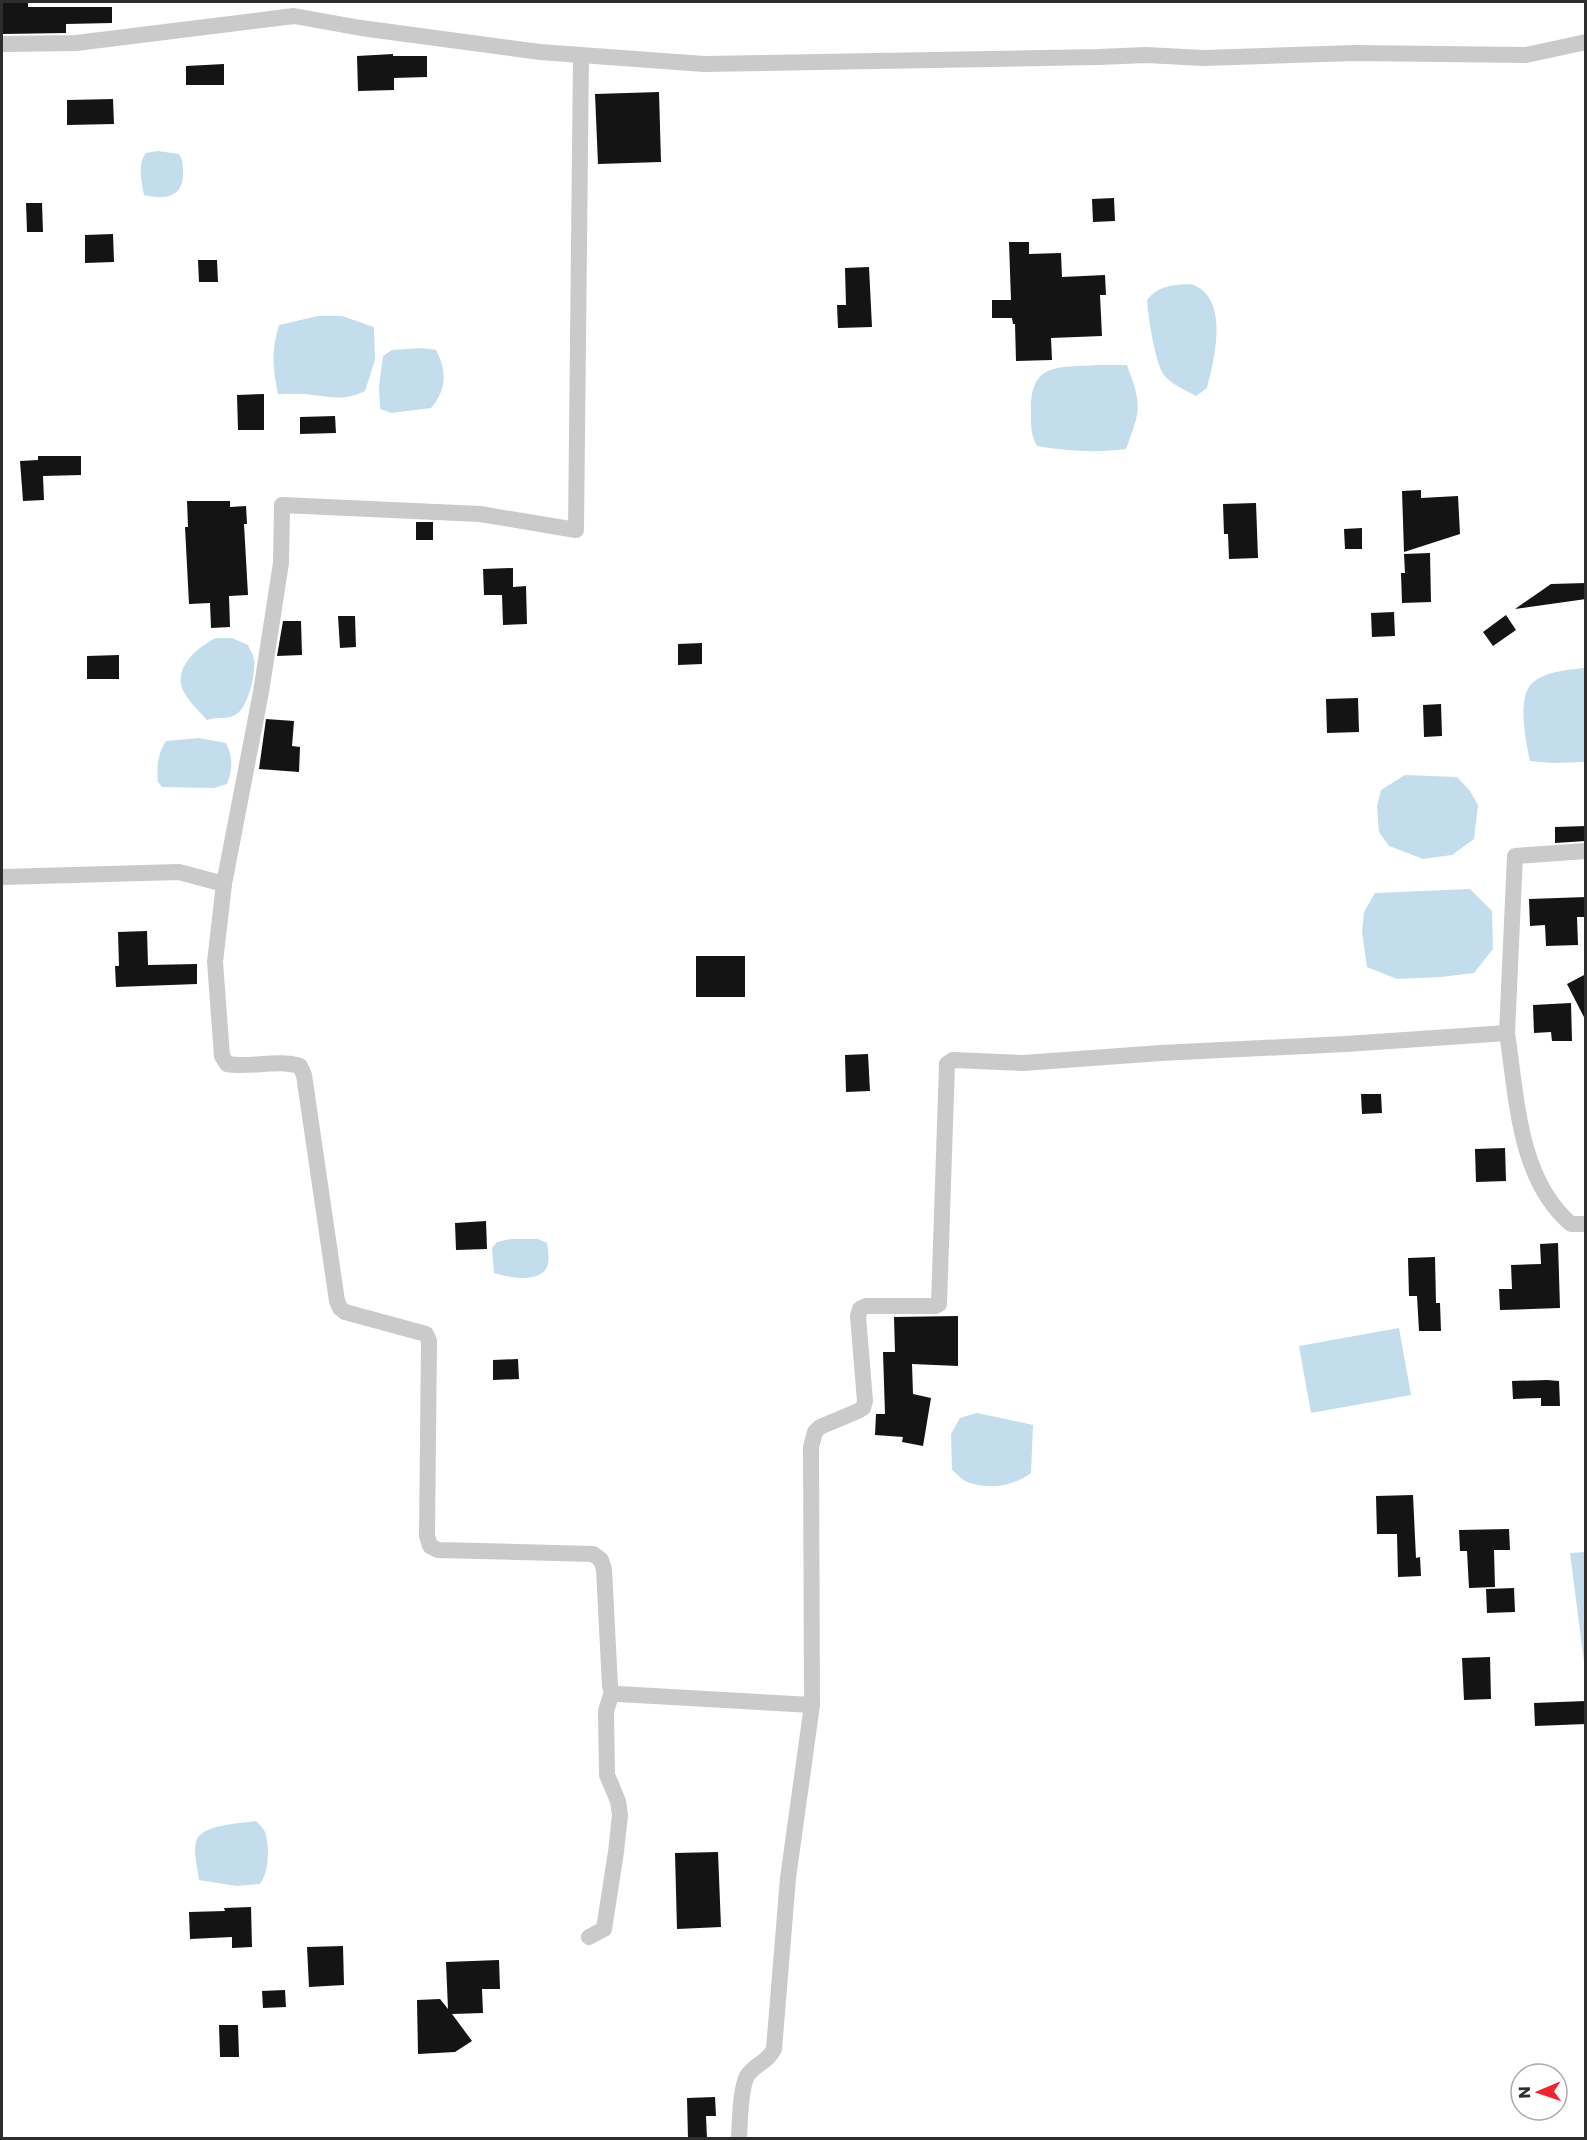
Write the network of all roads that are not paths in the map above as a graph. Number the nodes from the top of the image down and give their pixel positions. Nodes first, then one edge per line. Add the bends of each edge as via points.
1 (1586, 42) edge
2 (2, 44) edge
3 (581, 55) junction
4 (1586, 851) edge
5 (2, 877) edge
6 (224, 884) junction
7 (1507, 1033) junction
8 (1586, 1224) edge
9 (612, 1692) junction
10 (812, 1705) junction
11 (589, 1937) dead end
12 (739, 2139) edge

1 - 3 street via 1526,54 1355,53 1203,58 1146,54 704,64
2 - 3 street via 76,43 294,16
3 - 6 street via 576,530 480,514 282,505 281,563
4 - 7 street via 1515,856
5 - 6 street via 179,873
6 - 9 street via 215,962 222,1056 227,1064 300,1066 340,1308 426,1334 429,1341 430,1546 438,1550 593,1554 601,1560
7 - 8 street via 1525,1145 1541,1186 1571,1224
7 - 10 street via 1023,1063 953,1060 947,1064 939,1304 860,1309 866,1401 858,1411 820,1427 811,1448
9 - 10 street
9 - 11 street via 606,1711 607,1775 618,1801 618,1837 604,1929
10 - 12 street via 788,1878 774,2049 748,2074

